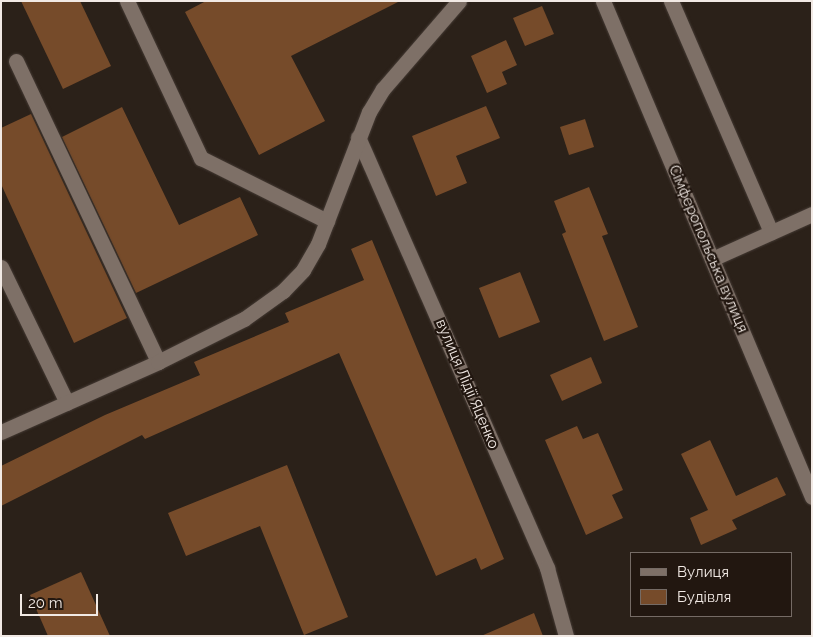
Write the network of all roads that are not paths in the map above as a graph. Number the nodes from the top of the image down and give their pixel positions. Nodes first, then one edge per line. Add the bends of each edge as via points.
1 (127, 1) edge
2 (459, 1) edge
3 (603, 1) edge
4 (672, 1) edge
5 (16, 61) dead end
6 (358, 137) junction
7 (812, 214) edge
8 (327, 221) junction
9 (771, 232) junction
10 (712, 259) junction
11 (1, 267) edge
12 (158, 362) junction
13 (66, 403) junction
14 (1, 432) edge
15 (812, 497) edge
16 (566, 636) edge

1 - 8 street via 201,158
2 - 6 street via 383,89
3 - 10 street, Сімферопольська вулиця
4 - 9 street
5 - 12 street
6 - 8 street
6 - 16 street, вулиця Лідії Яценко via 547,568
7 - 9 street
8 - 12 street via 303,270 283,291 244,319
9 - 10 street
10 - 15 street, Сімферопольська вулиця
11 - 13 street
12 - 13 street
13 - 14 street

